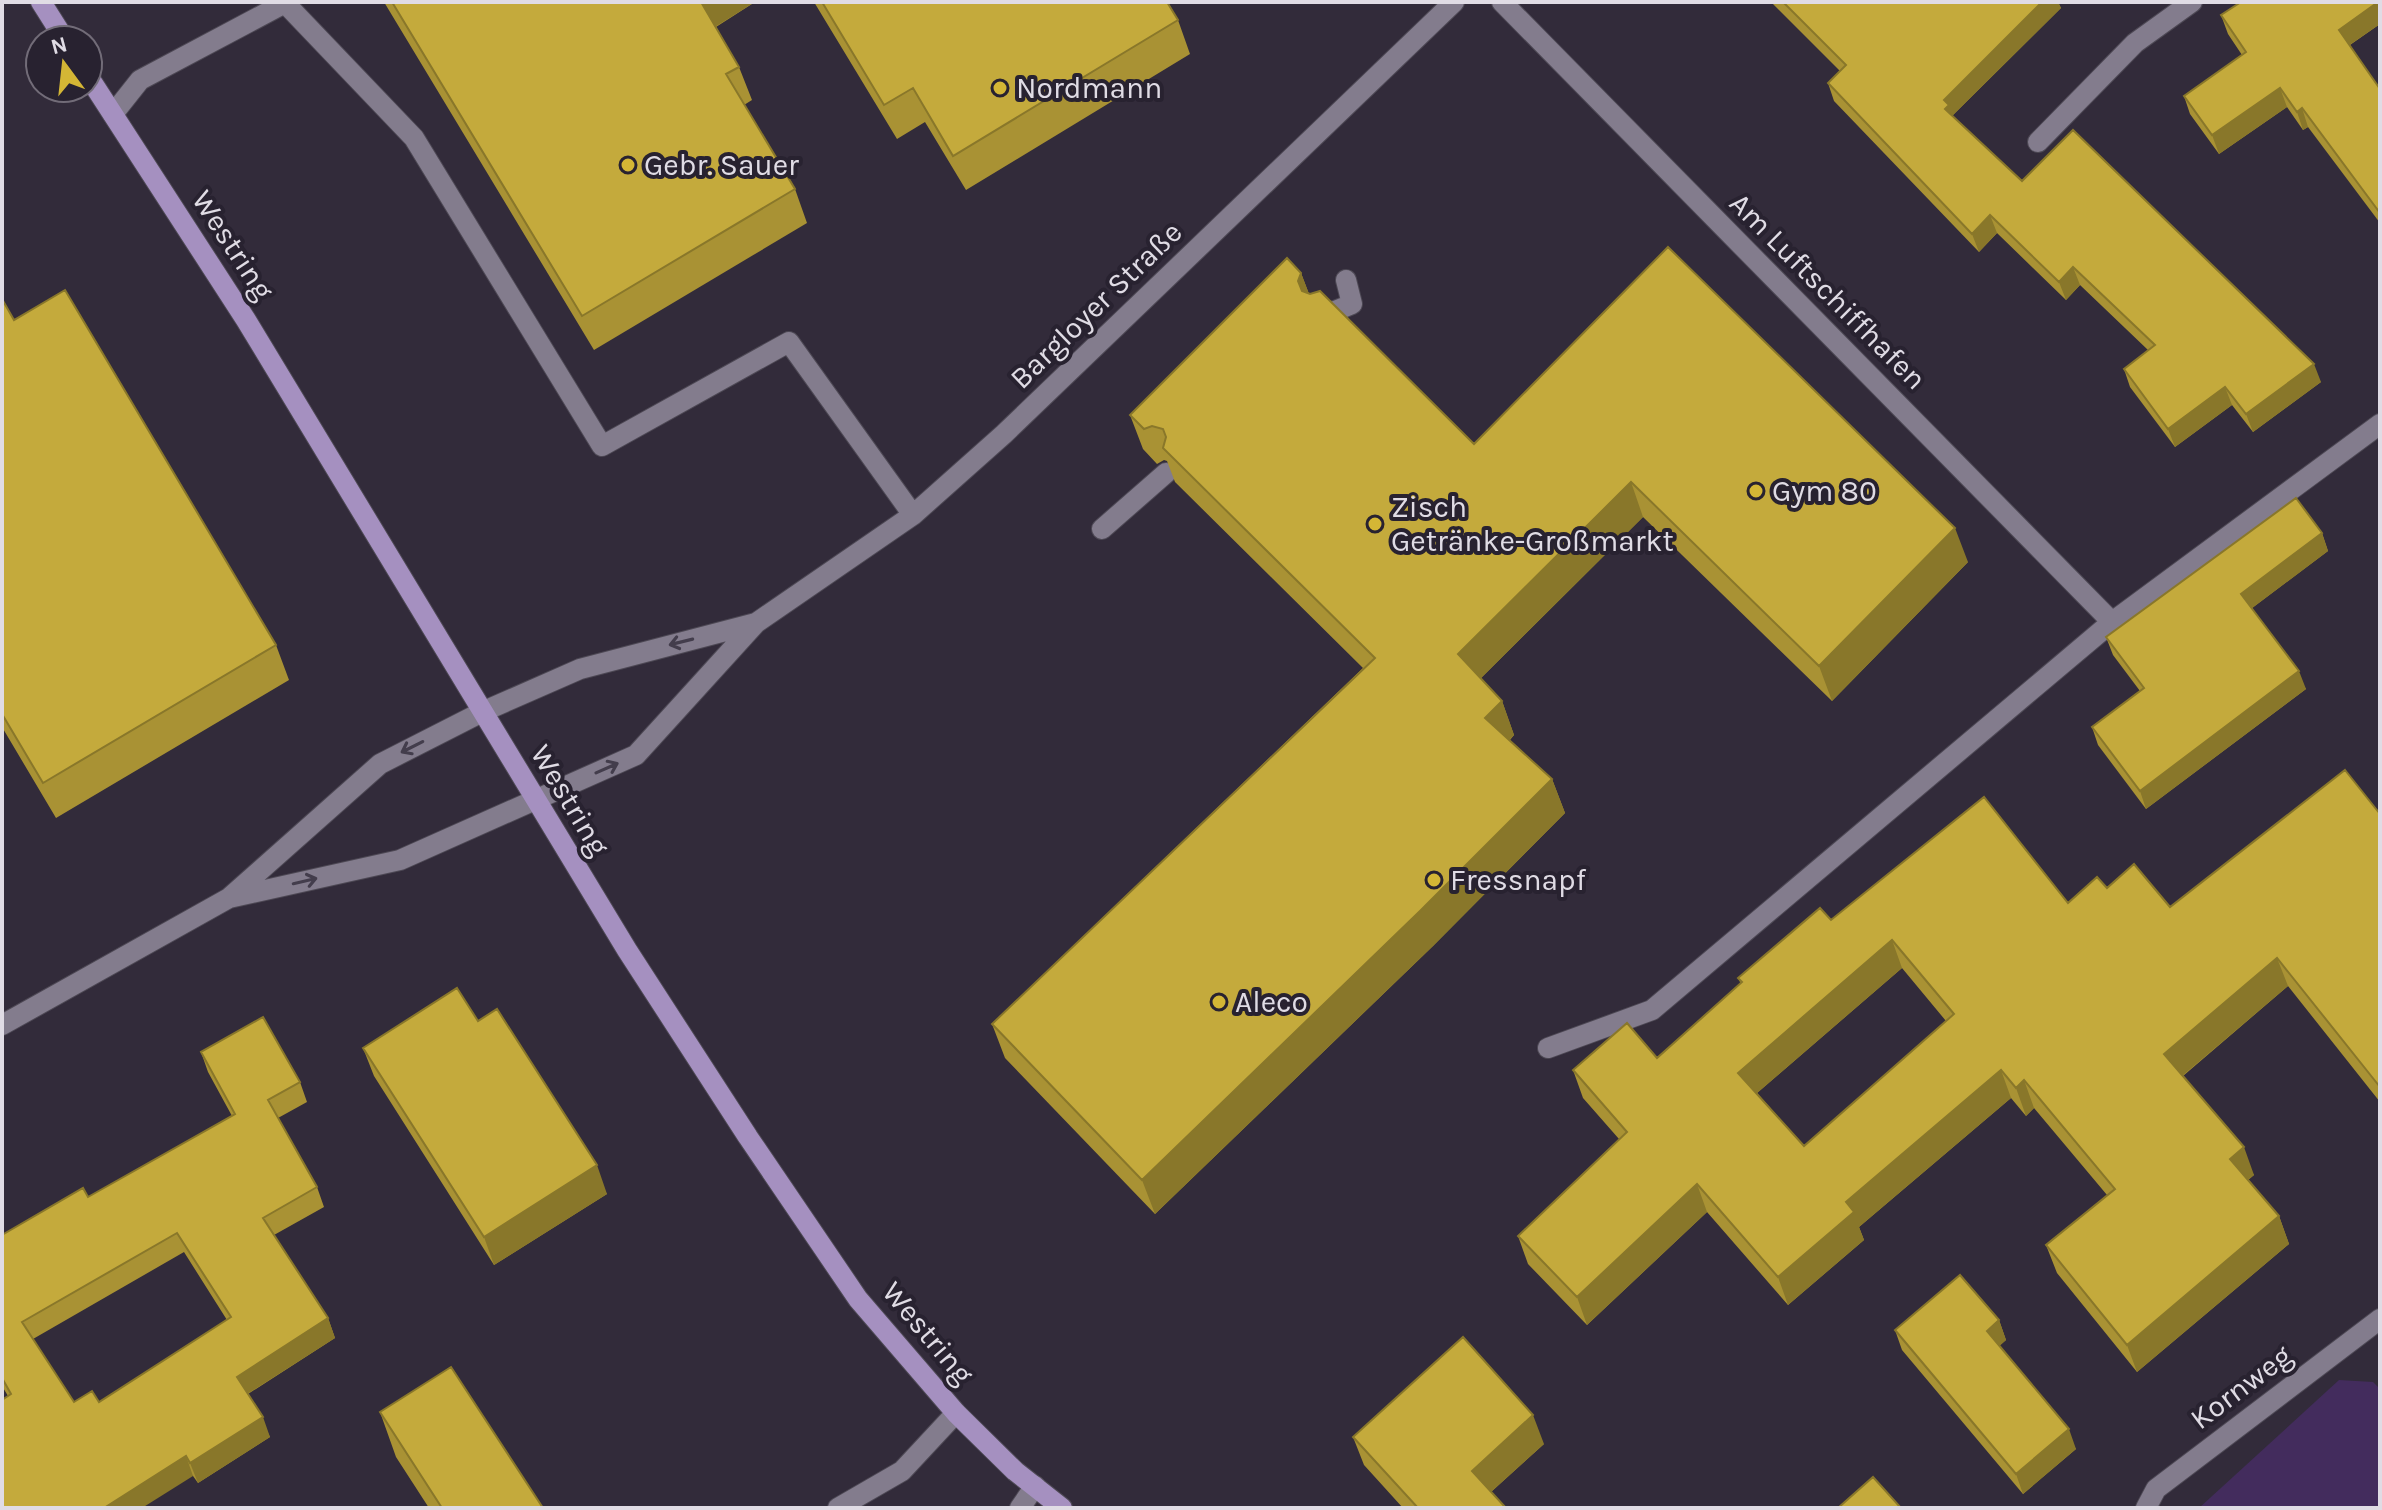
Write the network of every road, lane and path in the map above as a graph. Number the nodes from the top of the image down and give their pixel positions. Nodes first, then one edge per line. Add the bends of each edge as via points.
1 (41, 2) edge
2 (1454, 2) edge
3 (1502, 2) edge
4 (2192, 2) edge
5 (55, 24) edge
6 (104, 100) edge
7 (113, 114) junction
8 (2038, 142) dead end
9 (1346, 280) dead end
10 (1323, 316) edge
11 (2380, 424) edge
12 (1166, 473) edge
13 (913, 515) junction
14 (1102, 529) dead end
15 (2112, 622) junction
16 (756, 623) junction
17 (482, 712) junction
18 (536, 801) junction
19 (229, 898) junction
20 (2, 1025) edge
21 (1548, 1048) dead end
22 (2380, 1319) edge
23 (956, 1413) junction
24 (1035, 1486) junction
25 (838, 1508) edge
26 (1020, 1508) edge
27 (1062, 1508) edge
28 (2146, 1508) edge

1 - 5 main road
2 - 13 street, Bargloyer Straße
3 - 15 street, Am Luftschiffhafen
4 - 8 street via 2135,43
6 - 7 main road, Westring
7 - 13 street via 140,80 285,3 414,138 602,446 789,342
7 - 17 main road, Westring via 246,320
9 - 10 street via 1352,304
11 - 15 street
12 - 14 street
13 - 16 street, Bargloyer Straße
15 - 21 street via 1652,1010
16 -> 17 street, Bargloyer Straße via 580,669
18 -> 16 street, Bargloyer Straße via 636,755
17 - 18 main road, Westring
17 -> 19 street, Bargloyer Straße via 380,764
19 -> 18 street, Bargloyer Straße via 400,860
18 - 23 main road, Westring via 627,950 858,1299
19 - 20 street
22 - 28 street, Kornweg via 2156,1489
23 - 24 main road, Westring
23 - 25 street via 902,1471
24 - 26 street
24 - 27 main road, Westring

